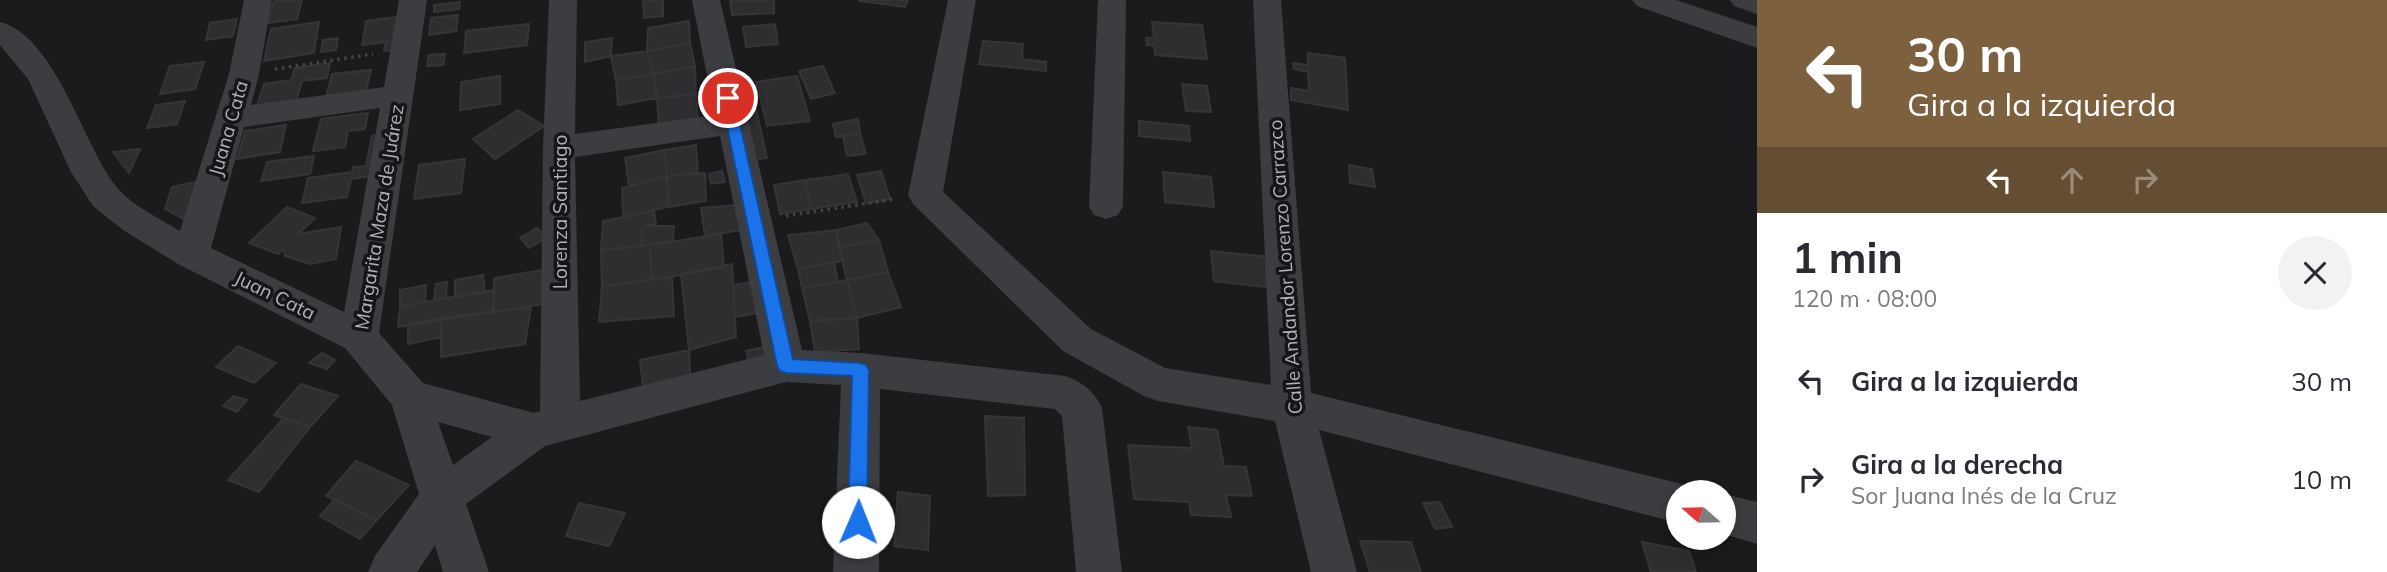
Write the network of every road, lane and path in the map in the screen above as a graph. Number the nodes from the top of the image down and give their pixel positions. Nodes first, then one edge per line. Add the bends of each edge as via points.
1 (258, 0) edge
2 (413, 0) edge
3 (563, 0) edge
4 (706, 0) edge
5 (962, 0) edge
6 (1112, 0) edge
7 (1267, 0) edge
8 (1647, 0) edge
9 (1744, 0) edge
10 (1757, 5) edge
11 (0, 31) edge
12 (1757, 38) edge
13 (405, 49) junction
14 (244, 74) junction
15 (398, 95) junction
16 (231, 118) junction
17 (733, 122) junction
18 (559, 148) junction
19 (925, 195) junction
20 (1106, 205) dead end
21 (754, 220) junction
22 (191, 254) junction
23 (359, 337) junction
24 (786, 366) junction
25 (860, 370) junction
26 (410, 397) junction
27 (1292, 406) junction
28 (547, 428) junction
29 (443, 496) junction
30 (1666, 500) edge
31 (1736, 517) edge
32 (1757, 523) edge
33 (391, 572) edge
34 (467, 572) edge
35 (856, 572) edge
36 (1098, 572) edge
37 (1334, 572) edge

1 - 14 street, Juana Cata
2 - 13 street, Margarita Maza de Juárez
3 - 18 street, Lorenza Santiago
4 - 17 street
5 - 19 street
6 - 20 street
7 - 27 street, Calle Andandor Lorenzo Carrazco
8 - 12 street
9 - 10 street
11 - 22 street, Juan Cata via 43,76 88,172 105,197 135,222
13 - 14 path
13 - 15 street, Margarita Maza de Juárez
14 - 16 street, Juana Cata
15 - 16 street
15 - 23 street, Margarita Maza de Juárez
16 - 22 street, Juana Cata
17 - 18 street
17 - 21 street
18 - 28 street, Lorenza Santiago
19 - 21 path
19 - 27 street via 1077,340 1158,384
21 - 24 street
22 - 23 street, Juan Cata
23 - 26 street, Margarita Maza de Juárez
24 - 25 street
24 - 28 street
25 - 35 street
25 - 36 street via 1065,393 1082,408
26 - 28 street
26 - 29 street, Margarita Maza de Juárez
27 - 30 street
27 - 37 street, Calle Andandor Lorenzo Carrazco
28 - 29 street
29 - 33 street
29 - 34 street, Margarita Maza de Juárez
31 - 32 street

